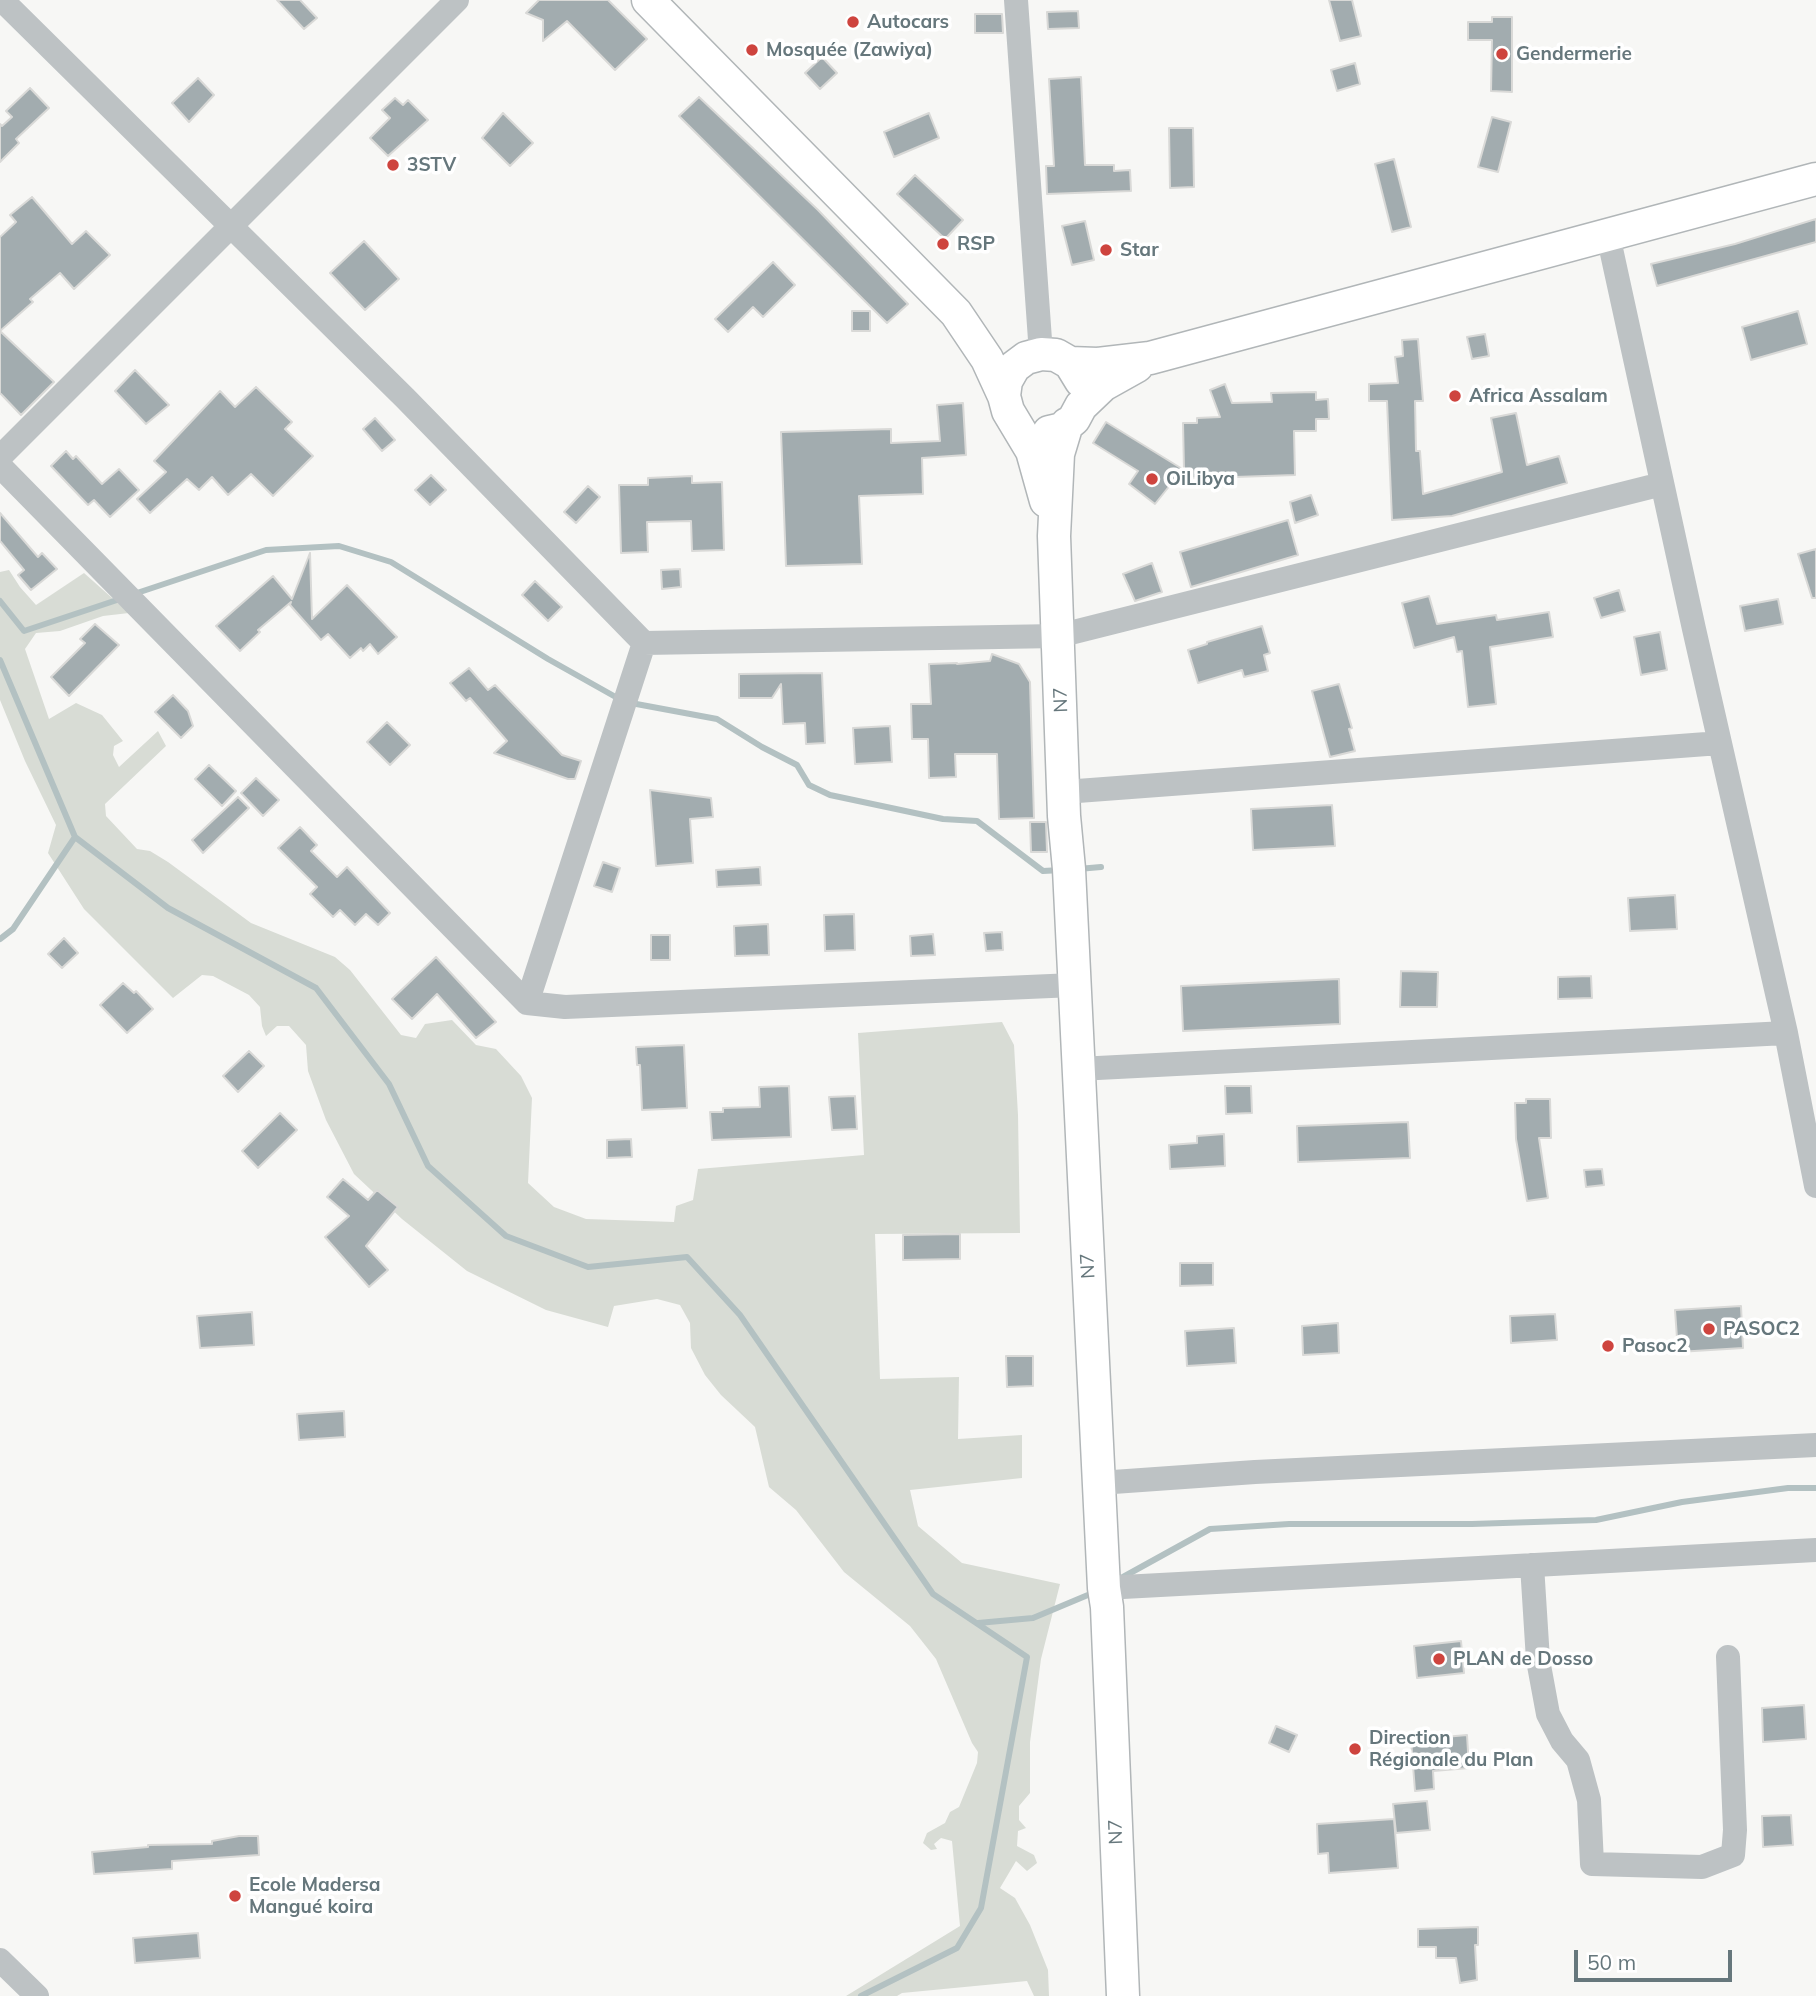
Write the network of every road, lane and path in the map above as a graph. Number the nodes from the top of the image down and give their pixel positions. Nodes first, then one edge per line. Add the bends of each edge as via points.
1 (2, 0) edge
2 (457, 0) edge
3 (648, 0) edge
4 (1016, 0) edge
5 (1816, 179) edge
6 (231, 225) junction
7 (1608, 235) junction
8 (956, 313) junction
9 (1046, 358) junction
10 (1150, 358) junction
11 (1011, 410) junction
12 (1074, 415) junction
13 (0, 457) edge
14 (0, 466) edge
15 (1662, 484) junction
16 (1054, 536) junction
17 (1058, 636) junction
18 (644, 643) junction
19 (1720, 743) junction
20 (1065, 792) junction
21 (1074, 985) junction
22 (527, 1003) junction
23 (1786, 1033) junction
24 (1078, 1069) junction
25 (1816, 1185) edge
26 (1816, 1446) edge
27 (1099, 1483) junction
28 (1816, 1550) edge
29 (1532, 1565) junction
30 (1104, 1588) junction
31 (1728, 1657) dead end
32 (0, 1959) edge
33 (37, 1996) edge
34 (1122, 1996) edge

1 - 6 street
2 - 6 street
3 - 8 main road
4 - 9 street
5 - 7 main road
6 - 13 street
6 - 18 street
7 - 10 main road
7 - 15 street
8 - 9 main road
8 - 11 main road via 987,359
9 - 10 main road via 1098,364
9 - 11 main road via 1014,367 1006,381
9 - 12 main road via 1079,375 1084,390
10 - 12 main road via 1103,385
11 - 12 main road via 1031,431 1047,433 1062,429
11 - 16 main road via 1039,471
12 - 16 main road via 1058,454
14 - 22 street
15 - 17 street
15 - 19 street
16 - 17 main road, N7
17 - 18 street
17 - 20 main road, N7
18 - 22 street
19 - 20 street
19 - 23 street
20 - 21 main road, N7
21 - 22 street via 565,1007
21 - 24 main road, N7
23 - 24 street
23 - 25 street
24 - 27 main road, N7
26 - 27 street
27 - 30 main road, N7
28 - 29 street
29 - 30 street
29 - 31 street via 1538,1660 1548,1714 1578,1760 1589,1800 1592,1864 1702,1867 1734,1855
30 - 34 main road, N7
32 - 33 street

